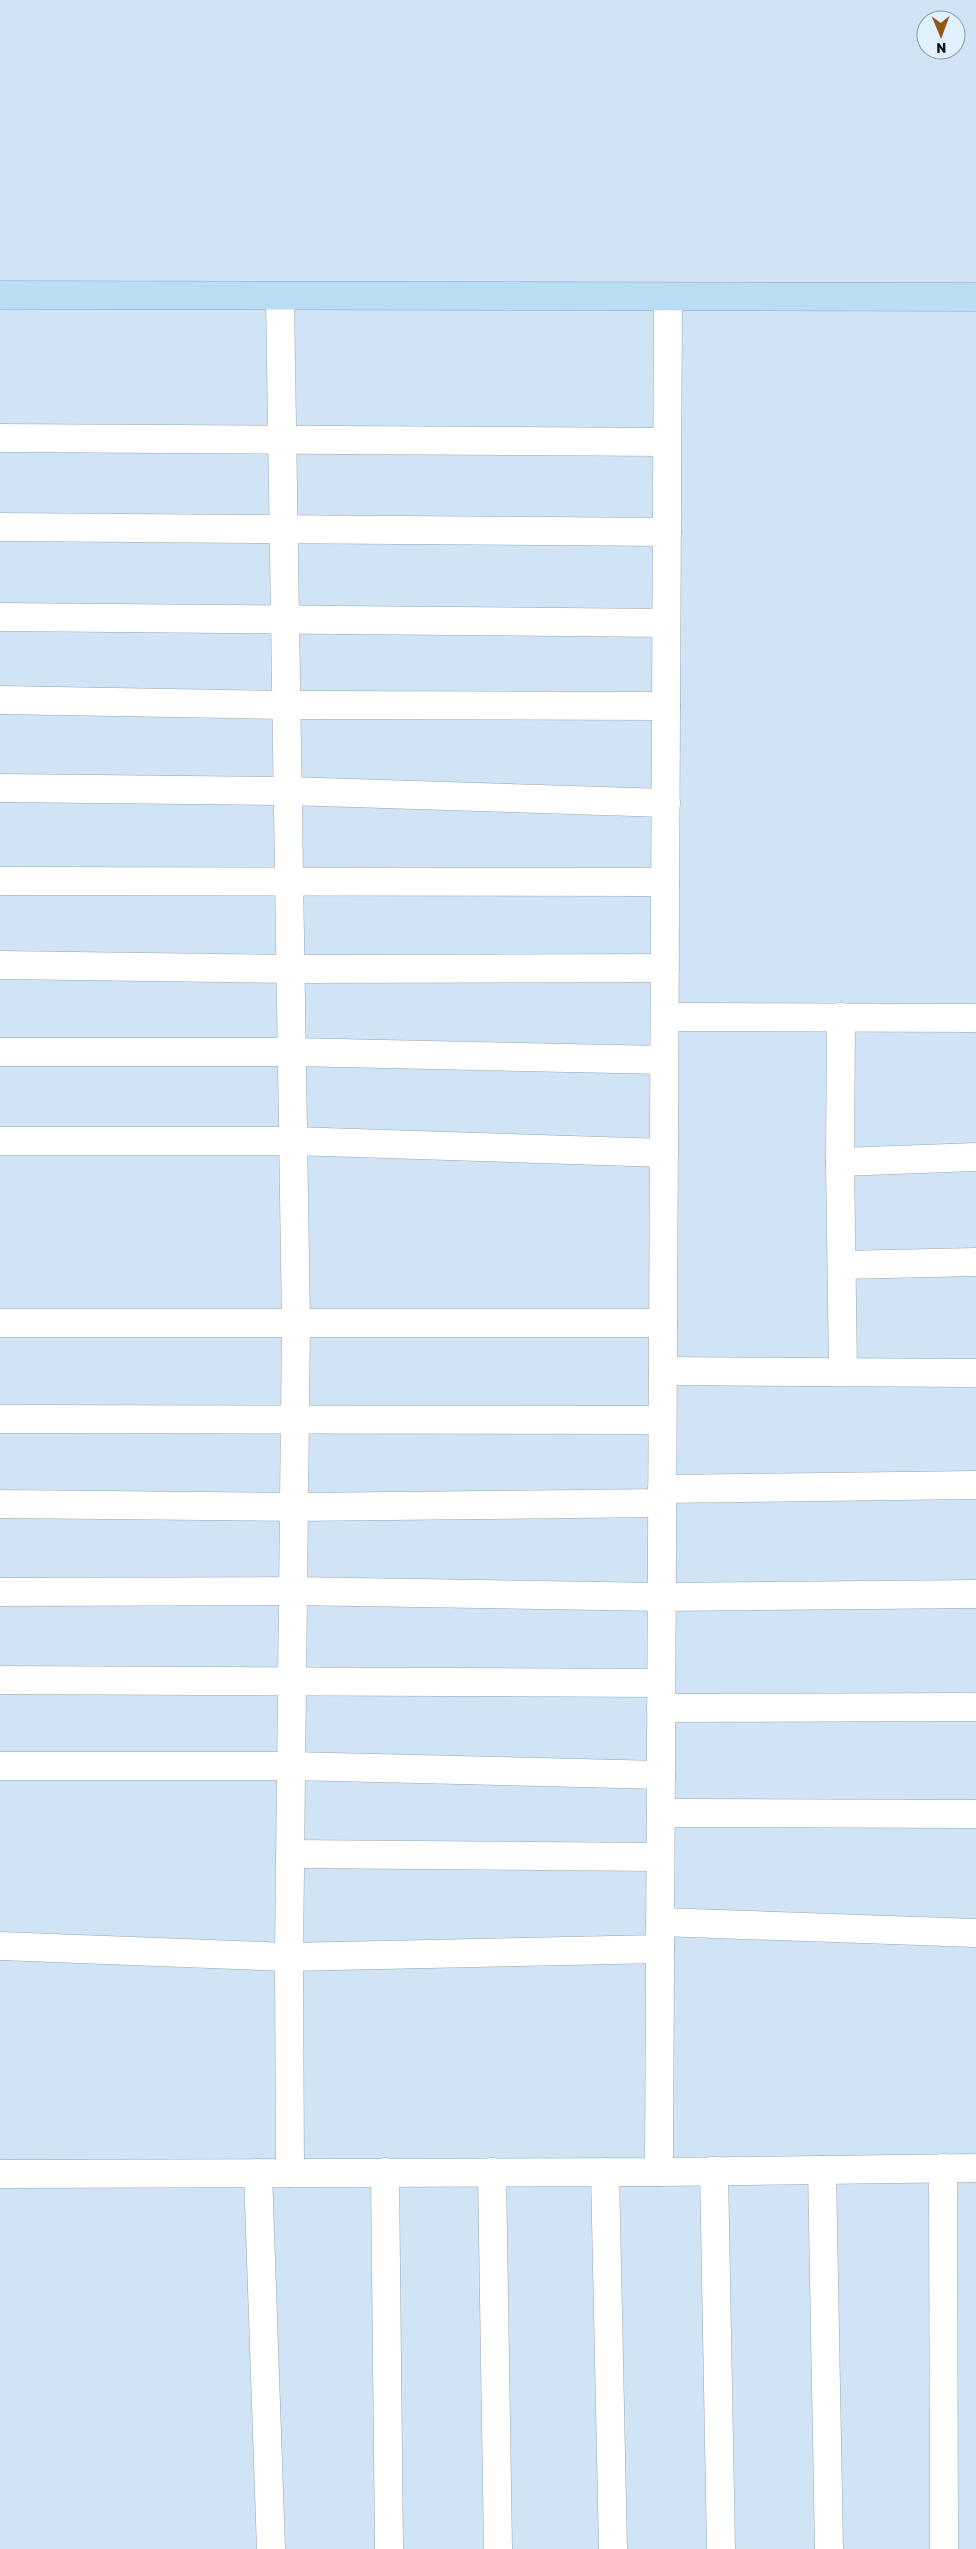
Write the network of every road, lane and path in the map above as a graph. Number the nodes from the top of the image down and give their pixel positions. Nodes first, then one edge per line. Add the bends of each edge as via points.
1 (0, 295) edge
2 (280, 297) junction
3 (668, 297) junction
4 (976, 297) edge
5 (0, 438) edge
6 (282, 440) junction
7 (667, 442) junction
8 (0, 526) edge
9 (284, 529) junction
10 (667, 532) junction
11 (0, 617) edge
12 (285, 618) junction
13 (666, 623) junction
14 (0, 700) edge
15 (286, 705) junction
16 (666, 706) junction
17 (0, 788) edge
18 (288, 791) junction
19 (666, 802) junction
20 (0, 881) edge
21 (289, 881) junction
22 (665, 882) junction
23 (0, 965) edge
24 (665, 968) junction
25 (290, 969) junction
26 (665, 1017) junction
27 (842, 1017) junction
28 (976, 1018) edge
29 (0, 1052) edge
30 (292, 1052) junction
31 (664, 1060) junction
32 (0, 1141) edge
33 (293, 1141) junction
34 (664, 1152) junction
35 (976, 1157) edge
36 (840, 1162) junction
37 (976, 1262) edge
38 (842, 1265) junction
39 (0, 1323) edge
40 (296, 1323) junction
41 (663, 1323) junction
42 (663, 1371) junction
43 (844, 1371) junction
44 (976, 1373) edge
45 (0, 1419) edge
46 (295, 1420) junction
47 (662, 1420) junction
48 (976, 1485) edge
49 (662, 1496) junction
50 (0, 1504) edge
51 (294, 1507) junction
52 (293, 1591) junction
53 (0, 1592) edge
54 (976, 1594) edge
55 (662, 1597) junction
56 (0, 1680) edge
57 (292, 1681) junction
58 (661, 1696) junction
59 (976, 1707) edge
60 (0, 1766) edge
61 (291, 1766) junction
62 (661, 1775) junction
63 (661, 1813) junction
64 (976, 1814) edge
65 (290, 1854) junction
66 (660, 1857) junction
67 (660, 1922) junction
68 (976, 1932) edge
69 (0, 1946) edge
70 (660, 1949) junction
71 (289, 1956) junction
72 (943, 2168) junction
73 (976, 2168) edge
74 (822, 2170) junction
75 (714, 2171) junction
76 (385, 2172) junction
77 (492, 2172) junction
78 (605, 2172) junction
79 (659, 2172) junction
80 (258, 2173) junction
81 (290, 2173) junction
82 (0, 2174) edge
83 (271, 2549) edge
84 (389, 2549) edge
85 (498, 2549) edge
86 (613, 2549) edge
87 (721, 2549) edge
88 (829, 2549) edge
89 (944, 2549) edge

1 - 2 street
2 - 3 street
2 - 6 street
3 - 4 street
3 - 7 street
5 - 6 street
6 - 7 street
6 - 9 street
7 - 10 street
8 - 9 street
9 - 10 street
9 - 12 street
10 - 13 street
11 - 12 street
12 - 13 street
12 - 15 street
13 - 16 street
14 - 15 street
15 - 16 street
15 - 18 street
16 - 19 street
17 - 18 street
18 - 19 street
18 - 21 street
19 - 22 street
20 - 21 street
21 - 22 street
21 - 25 street
22 - 24 street
23 - 25 street
24 - 25 street
24 - 26 street
25 - 30 street
26 - 27 street
26 - 31 street
27 - 28 street
27 - 36 street
29 - 30 street
30 - 31 street
30 - 33 street
31 - 34 street
32 - 33 street
33 - 34 street
33 - 40 street
34 - 41 street
35 - 36 street
36 - 38 street
37 - 38 street
38 - 43 street
39 - 40 street
40 - 41 street
40 - 46 street
41 - 42 street
42 - 43 street
42 - 47 street
43 - 44 street
45 - 46 street
46 - 47 street
46 - 51 street
47 - 49 street
48 - 49 street
49 - 51 street
49 - 55 street
50 - 51 street
51 - 52 street
52 - 53 street
52 - 55 street
52 - 57 street
54 - 55 street
55 - 58 street
56 - 57 street
57 - 58 street
57 - 61 street
58 - 59 street
58 - 62 street
60 - 61 street
61 - 62 street
61 - 65 street
62 - 63 street
63 - 64 street
63 - 66 street
65 - 66 street
65 - 71 street
66 - 67 street
67 - 68 street
67 - 70 street
69 - 71 street
70 - 71 street
70 - 79 street
71 - 81 street
72 - 73 street
72 - 74 street
72 - 89 street
74 - 75 street
74 - 88 street
75 - 79 street
75 - 87 street
76 - 77 street
76 - 81 street
76 - 84 street
77 - 78 street
77 - 85 street
78 - 79 street
78 - 86 street
80 - 81 street
80 - 82 street
80 - 83 street

